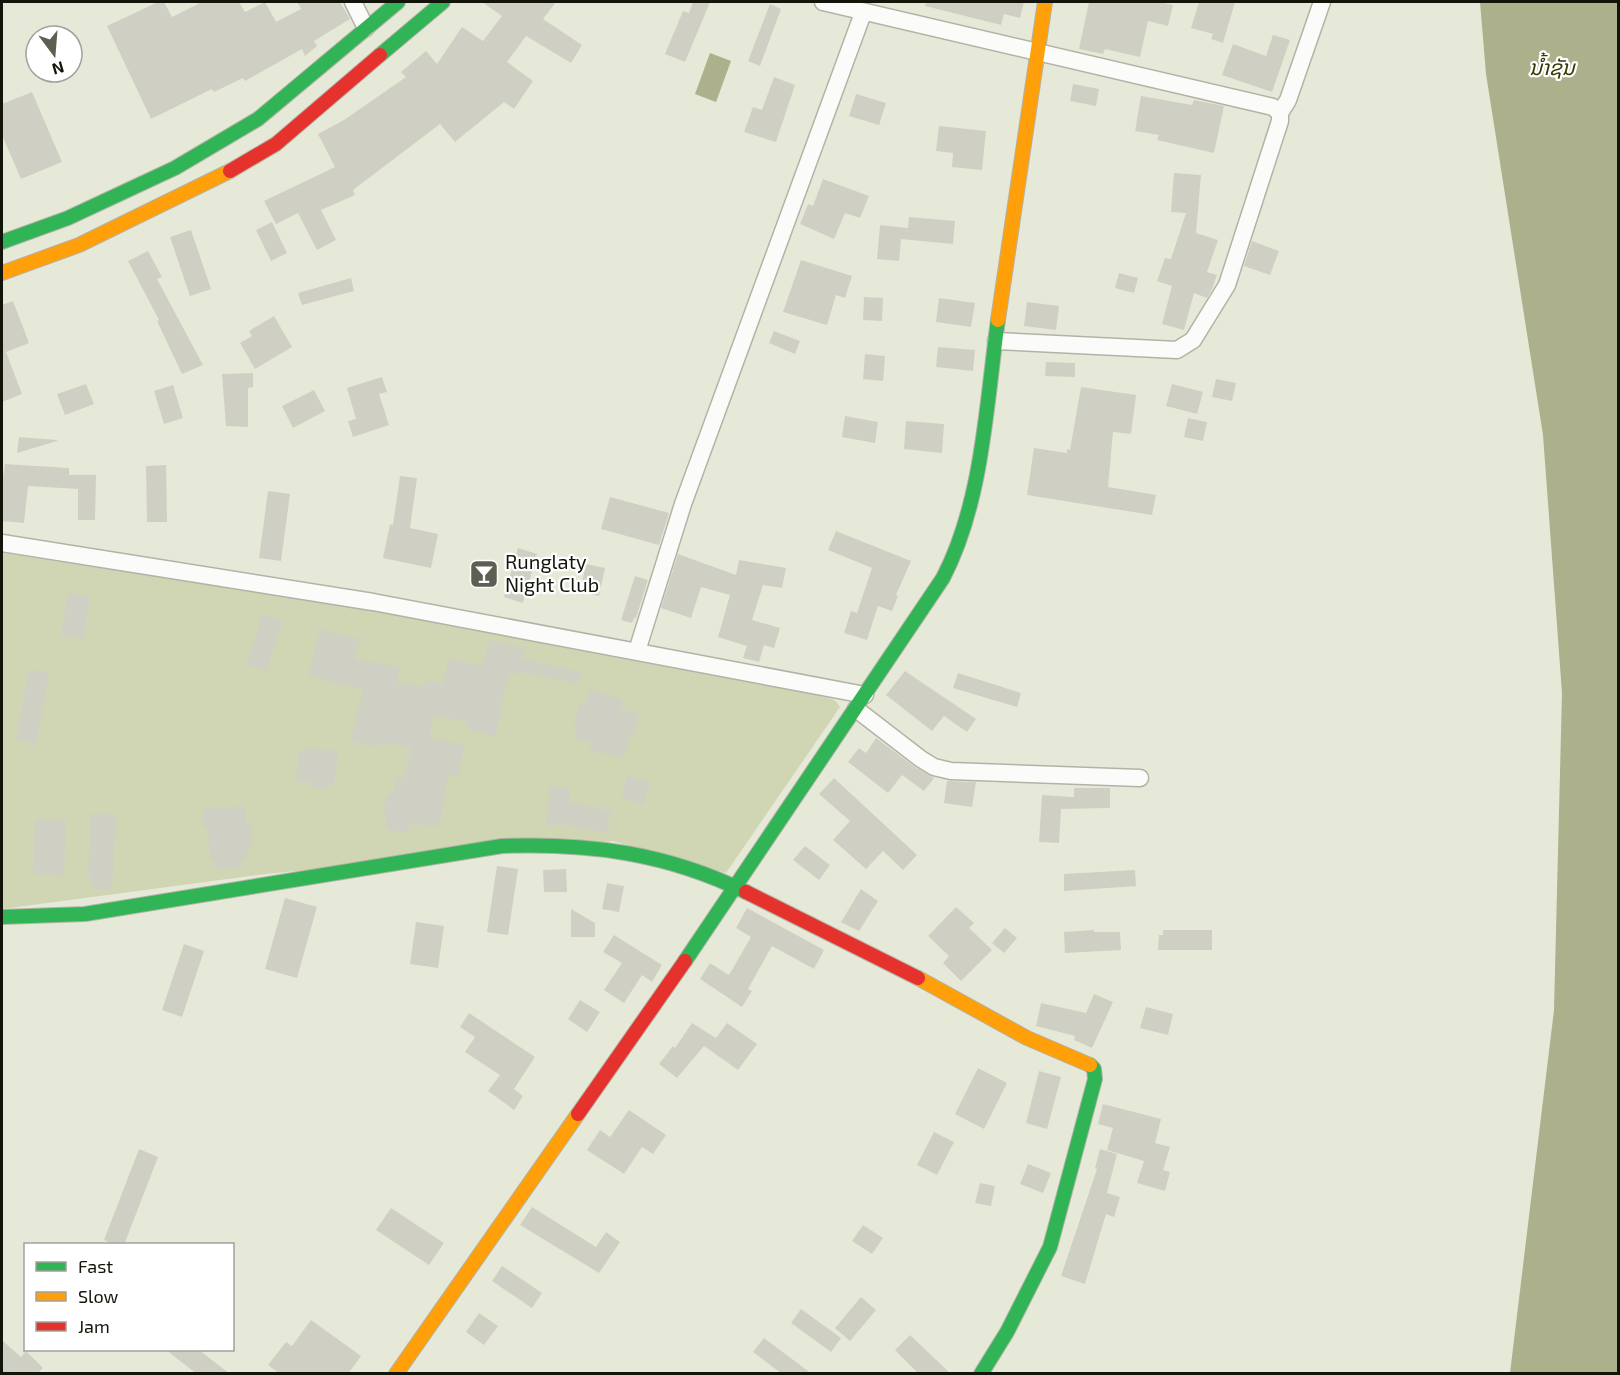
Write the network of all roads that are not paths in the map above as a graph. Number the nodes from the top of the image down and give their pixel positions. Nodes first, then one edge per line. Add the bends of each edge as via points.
1 (354, 2) edge
2 (398, 2) edge
3 (443, 2) edge
4 (823, 2) edge
5 (1045, 2) edge
6 (1322, 2) edge
7 (863, 13) junction
8 (366, 28) junction
9 (1035, 53) junction
10 (1280, 113) junction
11 (2, 242) edge
12 (2, 273) edge
13 (996, 341) junction
14 (2, 543) edge
15 (637, 651) junction
16 (866, 695) junction
17 (856, 710) junction
18 (1140, 778) dead end
19 (736, 887) junction
20 (2, 917) edge
21 (396, 1374) edge
22 (981, 1374) edge

1 - 8 street
2 - 8 main road
3 - 12 main road via 276,144 219,177 79,245
4 - 7 street
5 - 9 main road
6 - 10 street
7 - 9 street
7 - 15 street via 684,504
8 - 11 main road via 240,130 175,168 68,218
9 - 10 street via 1274,107
9 - 13 main road
10 - 13 street via 1227,285 1193,340 1177,350
13 - 16 main road via 970,513 958,549
14 - 15 street via 373,602
15 - 16 street
16 - 17 main road
17 - 18 street via 934,767 951,771
17 - 19 main road
19 - 20 main road via 633,851 554,844 502,846 85,914
19 - 21 main road
19 - 22 main road via 886,960 967,1008 1094,1069 1095,1078 1050,1247

